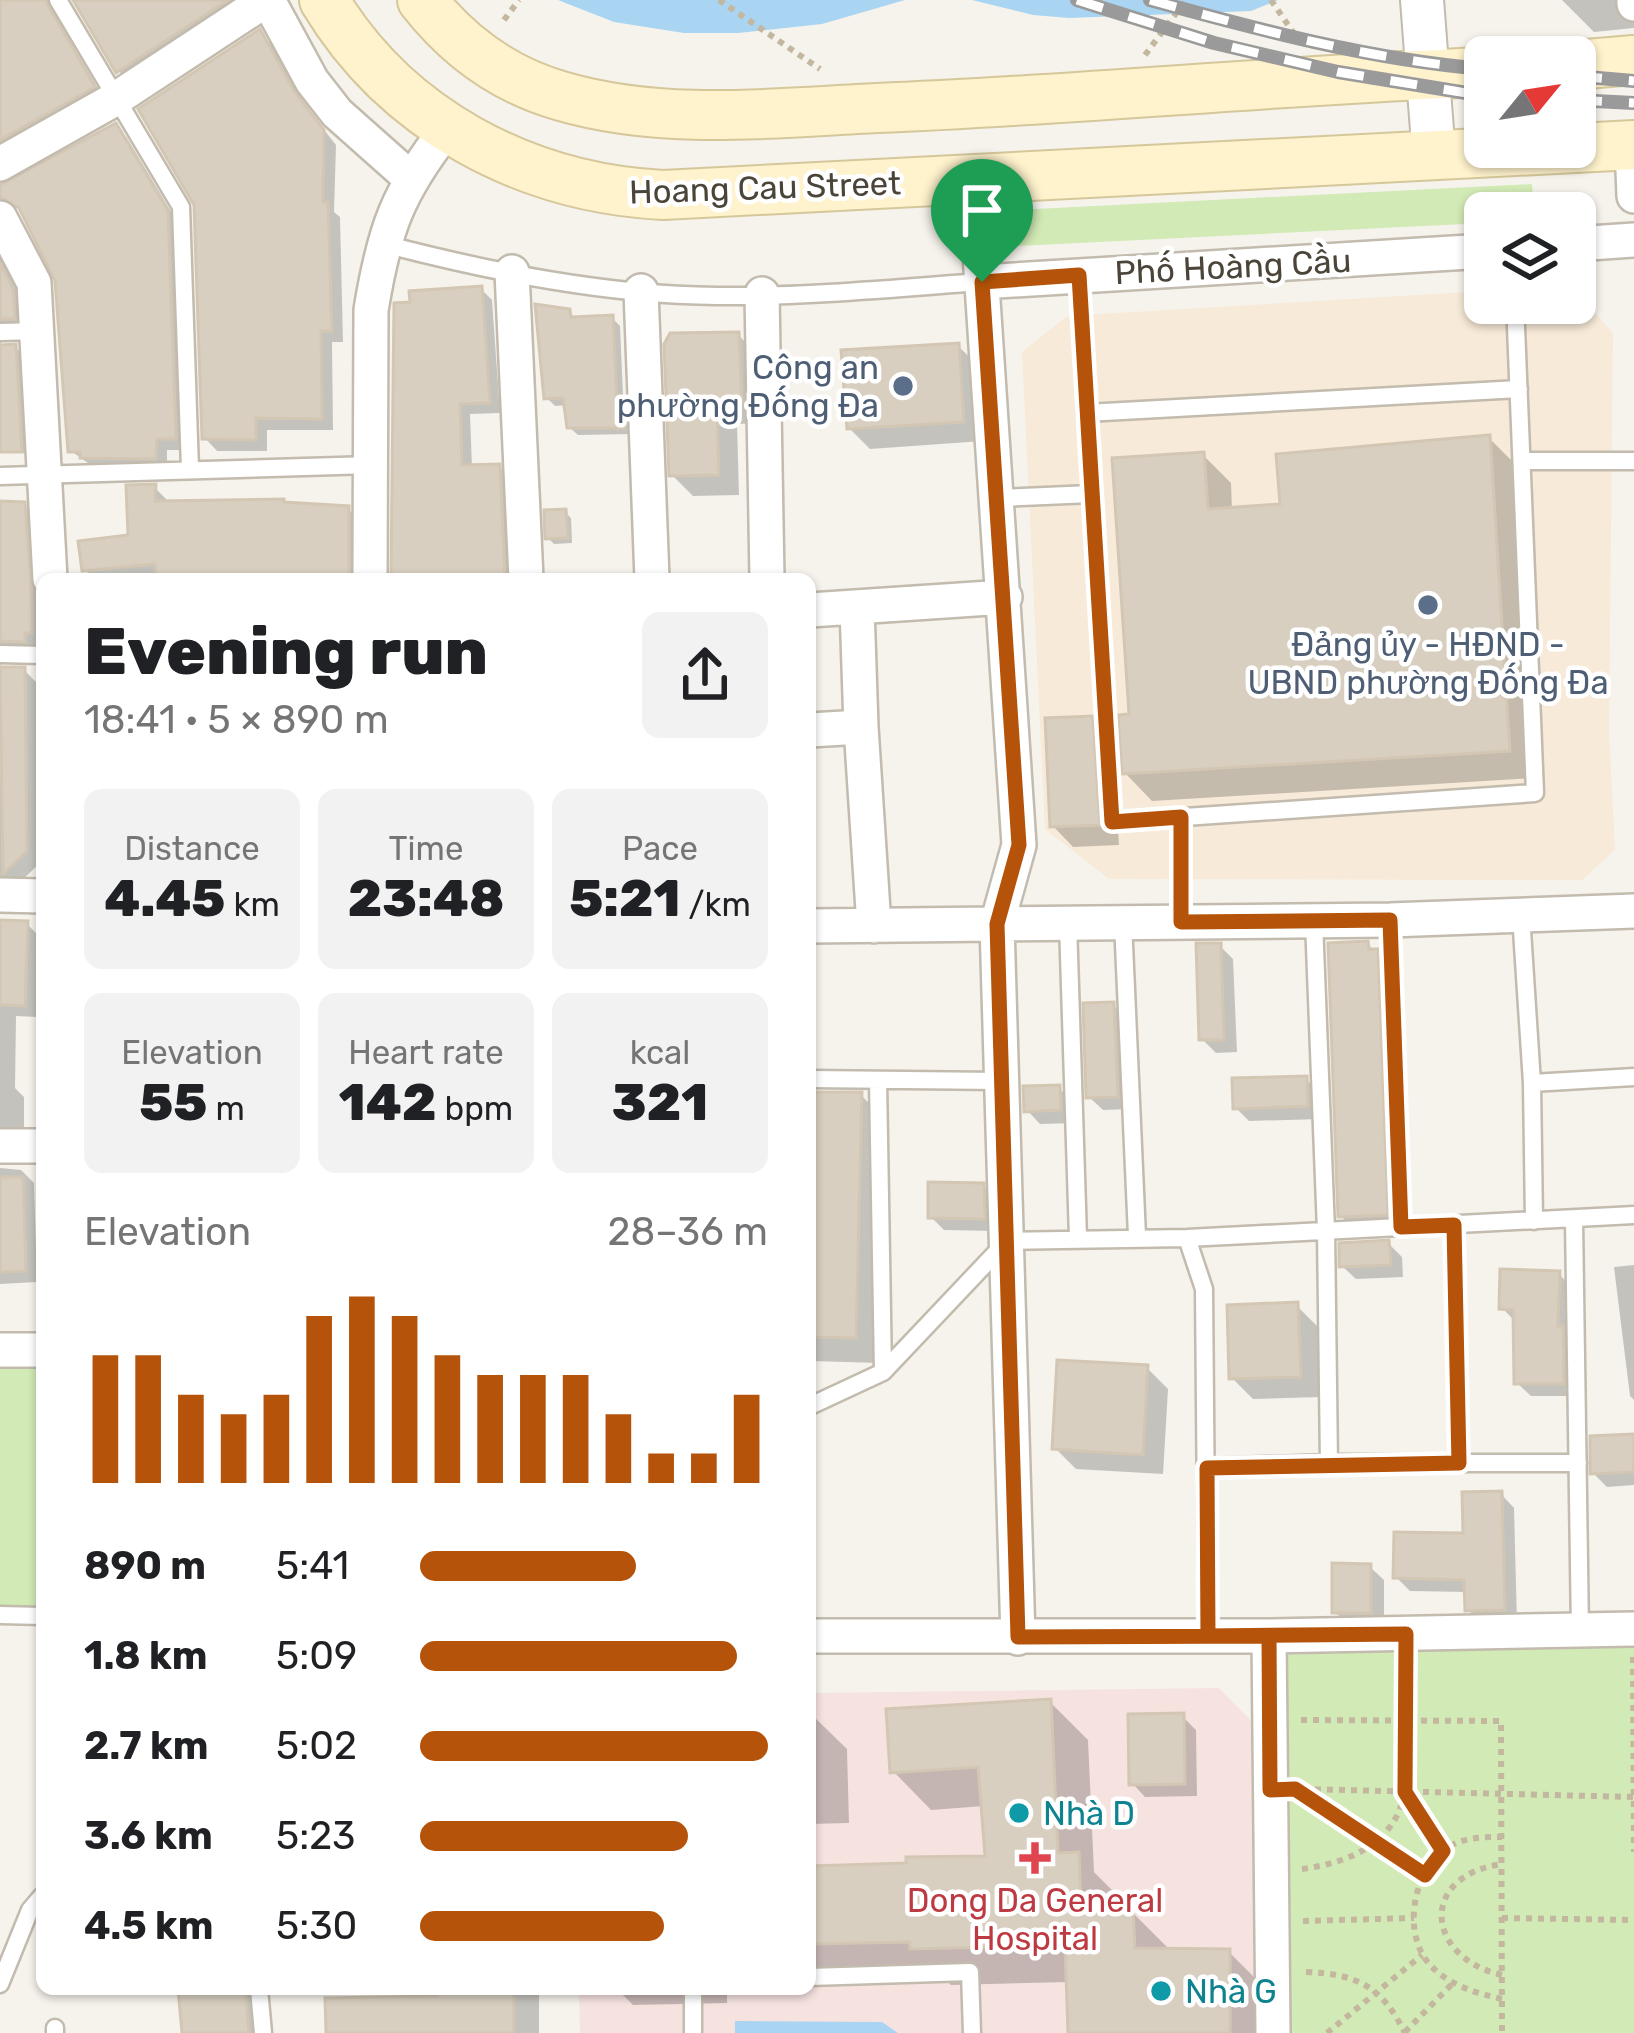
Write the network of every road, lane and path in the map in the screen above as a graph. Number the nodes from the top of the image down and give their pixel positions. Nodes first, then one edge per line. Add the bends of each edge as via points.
1 (58, 0) edge
2 (267, 0) edge
3 (324, 0) edge
4 (422, 0) edge
5 (519, 0) edge
6 (719, 0) edge
7 (1186, 0) edge
8 (1422, 0) edge
9 (1272, 2) edge
10 (498, 43) junction
11 (1301, 44) dead end
12 (1145, 55) dead end
13 (1634, 60) edge
14 (1596, 63) edge
15 (821, 70) dead end
16 (1464, 73) edge
17 (1428, 74) junction
18 (116, 98) junction
19 (447, 128) junction
20 (1633, 145) edge
21 (1434, 156) junction
22 (0, 164) edge
23 (410, 177) junction
24 (974, 178) junction
25 (1634, 196) edge
26 (0, 218) edge
27 (1634, 240) edge
28 (1596, 243) edge
29 (383, 244) junction
30 (1464, 252) edge
31 (512, 272) junction
32 (1079, 275) junction
33 (982, 282) junction
34 (640, 292) junction
35 (762, 294) junction
36 (1516, 324) edge
37 (0, 332) edge
38 (39, 332) junction
39 (1519, 389) junction
40 (1086, 413) junction
41 (1522, 460) junction
42 (1634, 460) edge
43 (372, 465) junction
44 (190, 469) junction
45 (45, 474) junction
46 (0, 476) edge
47 (1091, 494) junction
48 (998, 497) junction
49 (50, 573) edge
50 (370, 573) edge
51 (526, 573) edge
52 (652, 573) edge
53 (767, 573) edge
54 (1005, 597) junction
55 (857, 607) junction
56 (816, 610) edge
57 (0, 654) edge
58 (36, 655) edge
59 (861, 727) junction
60 (816, 730) edge
61 (1181, 817) junction
62 (0, 895) edge
63 (36, 896) edge
64 (1634, 911) edge
65 (1521, 915) junction
66 (1390, 920) junction
67 (1314, 921) junction
68 (1123, 922) junction
69 (1181, 922) junction
70 (1068, 923) junction
71 (997, 924) junction
72 (816, 926) edge
73 (874, 926) junction
74 (1634, 1077) edge
75 (816, 1079) edge
76 (878, 1081) junction
77 (1000, 1081) junction
78 (1532, 1083) junction
79 (0, 1146) edge
80 (36, 1146) edge
81 (1634, 1215) edge
82 (1574, 1220) junction
83 (1534, 1221) junction
84 (1454, 1225) junction
85 (1401, 1227) junction
86 (1326, 1231) junction
87 (1137, 1236) junction
88 (1078, 1238) junction
89 (1187, 1238) junction
90 (1006, 1241) junction
91 (0, 1350) edge
92 (36, 1350) edge
93 (883, 1372) junction
94 (816, 1403) edge
95 (1329, 1463) junction
96 (1459, 1463) junction
97 (1578, 1463) junction
98 (1207, 1468) junction
99 (0, 1615) edge
100 (36, 1616) edge
101 (1634, 1629) edge
102 (1580, 1632) junction
103 (1406, 1634) junction
104 (816, 1636) edge
105 (1208, 1636) junction
106 (1269, 1636) junction
107 (1018, 1637) junction
108 (1269, 1720) junction
109 (1407, 1721) junction
110 (1405, 1792) junction
111 (1502, 1794) junction
112 (1634, 1797) edge
113 (1502, 1837) junction
114 (1375, 1842) junction
115 (1443, 1851) junction
116 (1634, 1852) edge
117 (1502, 1864) junction
118 (1271, 1873) junction
119 (1425, 1875) junction
120 (36, 1903) edge
121 (1414, 1918) junction
122 (1502, 1918) junction
123 (1634, 1920) edge
124 (1271, 1922) junction
125 (1422, 1955) junction
126 (1272, 1971) junction
127 (1502, 1975) junction
128 (816, 1977) edge
129 (1453, 1983) junction
130 (0, 1984) edge
131 (1377, 1992) junction
132 (259, 1995) edge
133 (692, 1995) edge
134 (1502, 1999) junction
135 (262, 2033) edge
136 (693, 2033) edge
137 (972, 2033) edge
138 (1273, 2033) edge
139 (1327, 2033) edge
140 (1404, 2033) edge
141 (1502, 2033) edge

1 - 18 lane
2 - 18 street
2 - 23 street via 337,113
3 - 19 main road, Hoang Cau Street via 367,62
4 - 10 main road via 460,42
5 - 10 path
6 - 15 path
7 - 12 path
8 - 17 street
9 - 11 path
10 - 17 main road via 558,95 704,116
10 - 19 main road
13 - 14 main road
16 - 17 main road
17 - 21 street
18 - 22 street
18 - 44 lane via 181,207
19 - 23 street
19 - 24 main road, Hoang Cau Street via 518,164 614,193
20 - 21 main road, Hoang Cau Street
20 - 25 street
21 - 24 main road, Hoang Cau Street
23 - 29 street
24 - 33 street
26 - 38 street via 34,283
27 - 28 street
29 - 31 lane
29 - 43 street via 371,310
30 - 32 street, Phố Hoàng Cầu
31 - 34 lane
31 - 51 street
32 - 33 street, Phố Hoàng Cầu
32 - 40 lane
33 - 35 lane
33 - 48 street
34 - 35 lane
34 - 52 street
35 - 53 street
36 - 39 lane
37 - 38 lane
38 - 45 street
39 - 40 lane
39 - 41 lane
40 - 47 lane
41 - 42 lane
41 - 61 lane via 1534,793
43 - 44 lane
43 - 50 street
44 - 45 lane
45 - 46 lane
45 - 49 street
47 - 48 lane
47 - 61 lane via 1112,822
48 - 54 street
54 - 55 street
54 - 71 street via 1019,845
55 - 56 street
55 - 59 street
57 - 58 lane
59 - 60 street
59 - 73 street
61 - 69 lane
62 - 63 street
64 - 65 street
65 - 66 street
65 - 78 lane
66 - 67 street
66 - 85 lane
67 - 69 street
67 - 86 lane
68 - 69 street
68 - 70 street
68 - 87 lane
70 - 71 street
70 - 88 lane
71 - 73 street
71 - 77 street
72 - 73 street
74 - 78 lane
75 - 76 lane
76 - 77 lane
76 - 93 lane
77 - 90 street
78 - 83 lane
79 - 80 street
81 - 82 lane
82 - 83 lane
82 - 97 lane
83 - 84 lane
84 - 85 lane
84 - 96 lane
85 - 86 lane
86 - 89 lane
86 - 95 lane
87 - 88 lane
87 - 89 lane
88 - 90 lane
89 - 98 lane via 1204,1289
90 - 93 lane
90 - 107 street
91 - 92 street
93 - 94 lane
95 - 96 lane
95 - 98 lane
96 - 97 lane
97 - 102 lane
98 - 105 lane
99 - 100 lane
101 - 102 street
101 - 112 path
102 - 103 street
103 - 106 street
103 - 109 path
104 - 107 street
105 - 106 street
105 - 107 street
106 - 108 street
108 - 109 path
108 - 118 street
109 - 110 path
109 - 111 path via 1501,1721
110 - 111 path
110 - 114 path via 1400,1817
110 - 114 path via 1295,1789
110 - 115 path
111 - 112 path
111 - 113 path
112 - 116 path
113 - 115 path via 1474,1837
113 - 117 path
114 - 118 path via 1346,1859
114 - 119 path
115 - 119 path
117 - 122 path
117 - 127 path via 1460,1877 1441,1906 1444,1931 1464,1961
118 - 124 street
119 - 121 path
120 - 130 lane
121 - 124 path
121 - 125 path
122 - 123 path
122 - 127 path
124 - 126 street
125 - 129 path
125 - 131 path
126 - 131 path via 1322,1972
126 - 138 street
127 - 134 path
128 - 137 lane via 970,1972
129 - 134 path
129 - 140 path
131 - 139 path
131 - 140 path
132 - 135 lane
133 - 136 lane
134 - 141 path

